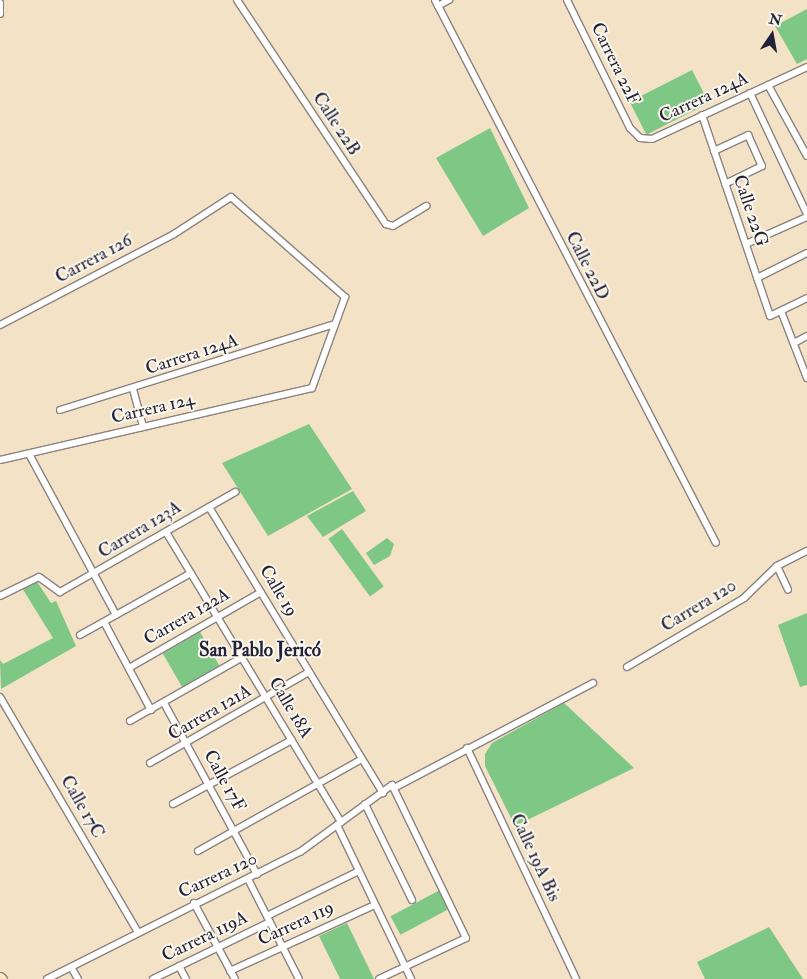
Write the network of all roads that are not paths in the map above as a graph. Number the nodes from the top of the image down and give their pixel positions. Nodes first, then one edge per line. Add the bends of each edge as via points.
1 (238, 0) edge
2 (449, 0) edge
3 (567, 0) edge
4 (436, 3) edge
5 (1, 4) edge
6 (0, 14) edge
7 (805, 67) edge
8 (807, 76) edge
9 (768, 85) junction
10 (750, 93) junction
11 (702, 115) junction
12 (640, 138) joint
13 (714, 152) junction
14 (807, 156) edge
15 (725, 184) junction
16 (426, 206) dead end
17 (807, 213) edge
18 (746, 244) junction
19 (807, 253) edge
20 (757, 278) junction
21 (807, 298) edge
22 (781, 311) junction
23 (0, 325) edge
24 (332, 325) junction
25 (807, 336) edge
26 (794, 342) junction
27 (807, 378) edge
28 (133, 389) junction
29 (60, 410) dead end
30 (143, 426) junction
31 (29, 454) junction
32 (0, 460) edge
33 (234, 492) dead end
34 (209, 507) junction
35 (166, 532) junction
36 (716, 543) dead end
37 (806, 553) edge
38 (777, 566) junction
39 (191, 573) junction
40 (94, 575) junction
41 (788, 590) dead end
42 (261, 592) junction
43 (0, 596) edge
44 (116, 615) junction
45 (217, 617) junction
46 (104, 622) junction
47 (80, 635) dead end
48 (242, 658) junction
49 (627, 667) dead end
50 (129, 668) junction
51 (309, 672) junction
52 (593, 683) dead end
53 (0, 696) edge
54 (266, 698) junction
55 (164, 703) junction
56 (151, 710) junction
57 (130, 721) dead end
58 (292, 740) junction
59 (187, 745) junction
60 (467, 748) junction
61 (362, 759) junction
62 (150, 763) dead end
63 (317, 784) junction
64 (210, 787) junction
65 (393, 787) junction
66 (383, 793) junction
67 (173, 804) dead end
68 (366, 804) junction
69 (339, 824) junction
70 (235, 832) junction
71 (198, 851) dead end
72 (359, 871) junction
73 (257, 874) junction
74 (248, 879) junction
75 (412, 900) dead end
76 (194, 903) junction
77 (375, 905) junction
78 (268, 919) junction
79 (138, 932) junction
80 (217, 946) junction
81 (282, 946) junction
82 (71, 966) junction
83 (179, 966) junction
84 (405, 967) junction
85 (230, 971) junction
86 (47, 979) edge
87 (78, 979) edge
88 (153, 979) edge
89 (186, 979) edge
90 (235, 979) edge
91 (299, 979) edge
92 (379, 979) edge
93 (411, 979) edge
94 (576, 979) edge

1 - 16 street, Calle 22B via 386,224 394,226
2 - 4 street
3 - 12 street, Carrera 22F via 630,128
4 - 36 street, Calle 22D
5 - 6 street
7 - 8 street
7 - 9 street, Carrera 124A
9 - 10 street, Carrera 124A
9 - 14 street
10 - 11 street, Carrera 124A
10 - 17 street
11 - 12 street, Carrera 124A via 652,139
11 - 13 street, Calle 22G
13 - 15 street, Calle 22G
13 - 15 street via 748,135 762,166
15 - 18 street, Calle 22G
17 - 18 street
18 - 20 street, Calle 22G
19 - 20 street
20 - 22 street, Calle 22G via 770,316
21 - 22 street
22 - 26 street
23 - 24 street, Carrera 126 via 201,218 231,197 343,294 344,301
24 - 28 street, Carrera 124A
24 - 30 street, Carrera 124 via 312,388
25 - 26 street
26 - 27 street
28 - 29 street, Carrera 124A
28 - 30 street
30 - 31 street, Carrera 124
31 - 32 street, Carrera 124
31 - 40 street
33 - 34 street, Carrera 123A
34 - 35 street, Carrera 123A
34 - 42 street, Calle 19
35 - 39 street, Calle 18A
35 - 40 street, Carrera 123A
37 - 38 street, Carrera 120
38 - 41 street
38 - 49 street, Carrera 120 via 744,598
39 - 44 street
39 - 45 street, Calle 18A
40 - 43 street, Carrera 123A via 60,592 39,577
40 - 44 street
42 - 45 street, Carrera 122A
42 - 51 street, Calle 19
44 - 46 street
45 - 48 street, Calle 18A
45 - 50 street, Carrera 122A
46 - 47 street
46 - 50 street
48 - 54 street, Calle 18A
48 - 55 street
50 - 56 street
51 - 54 street, Carrera 121A
51 - 61 street, Calle 19
52 - 60 street, Carrera 120
53 - 79 street, Calle 17C
54 - 58 street, Calle 18A
54 - 59 street, Carrera 121A
55 - 56 street
55 - 59 street, Calle 17F
56 - 57 street
58 - 63 street, Calle 18A
58 - 64 street
59 - 62 street, Carrera 121A
59 - 64 street, Calle 17F
60 - 65 street, Carrera 120
60 - 94 street, Calle 19A Bis
61 - 63 street
61 - 66 street, Calle 19
63 - 69 street, Calle 18A
63 - 70 street
64 - 67 street
64 - 70 street, Calle 17F
65 - 66 street, Carrera 120
65 - 84 street via 466,939
66 - 68 street, Carrera 120
68 - 69 street, Carrera 120
68 - 75 street
69 - 72 street, Calle 18A
69 - 73 street, Carrera 120
70 - 71 street
70 - 73 street, Calle 17F
72 - 77 street, Calle 18A
72 - 78 street, Carrera 119A
73 - 74 street, Carrera 120
74 - 76 street, Carrera 120
74 - 78 street
76 - 79 street, Carrera 120
76 - 80 street
77 - 81 street, Carrera 119
77 - 84 street, Calle 18A
78 - 80 street, Carrera 119A
78 - 81 street
79 - 82 street, Carrera 120
80 - 83 street, Carrera 119A
80 - 85 street
81 - 85 street, Carrera 119
81 - 91 street
82 - 86 street, Carrera 120
82 - 87 street
83 - 88 street, Carrera 119A
83 - 89 street
84 - 92 street
84 - 93 street, Calle 18A
85 - 90 street

